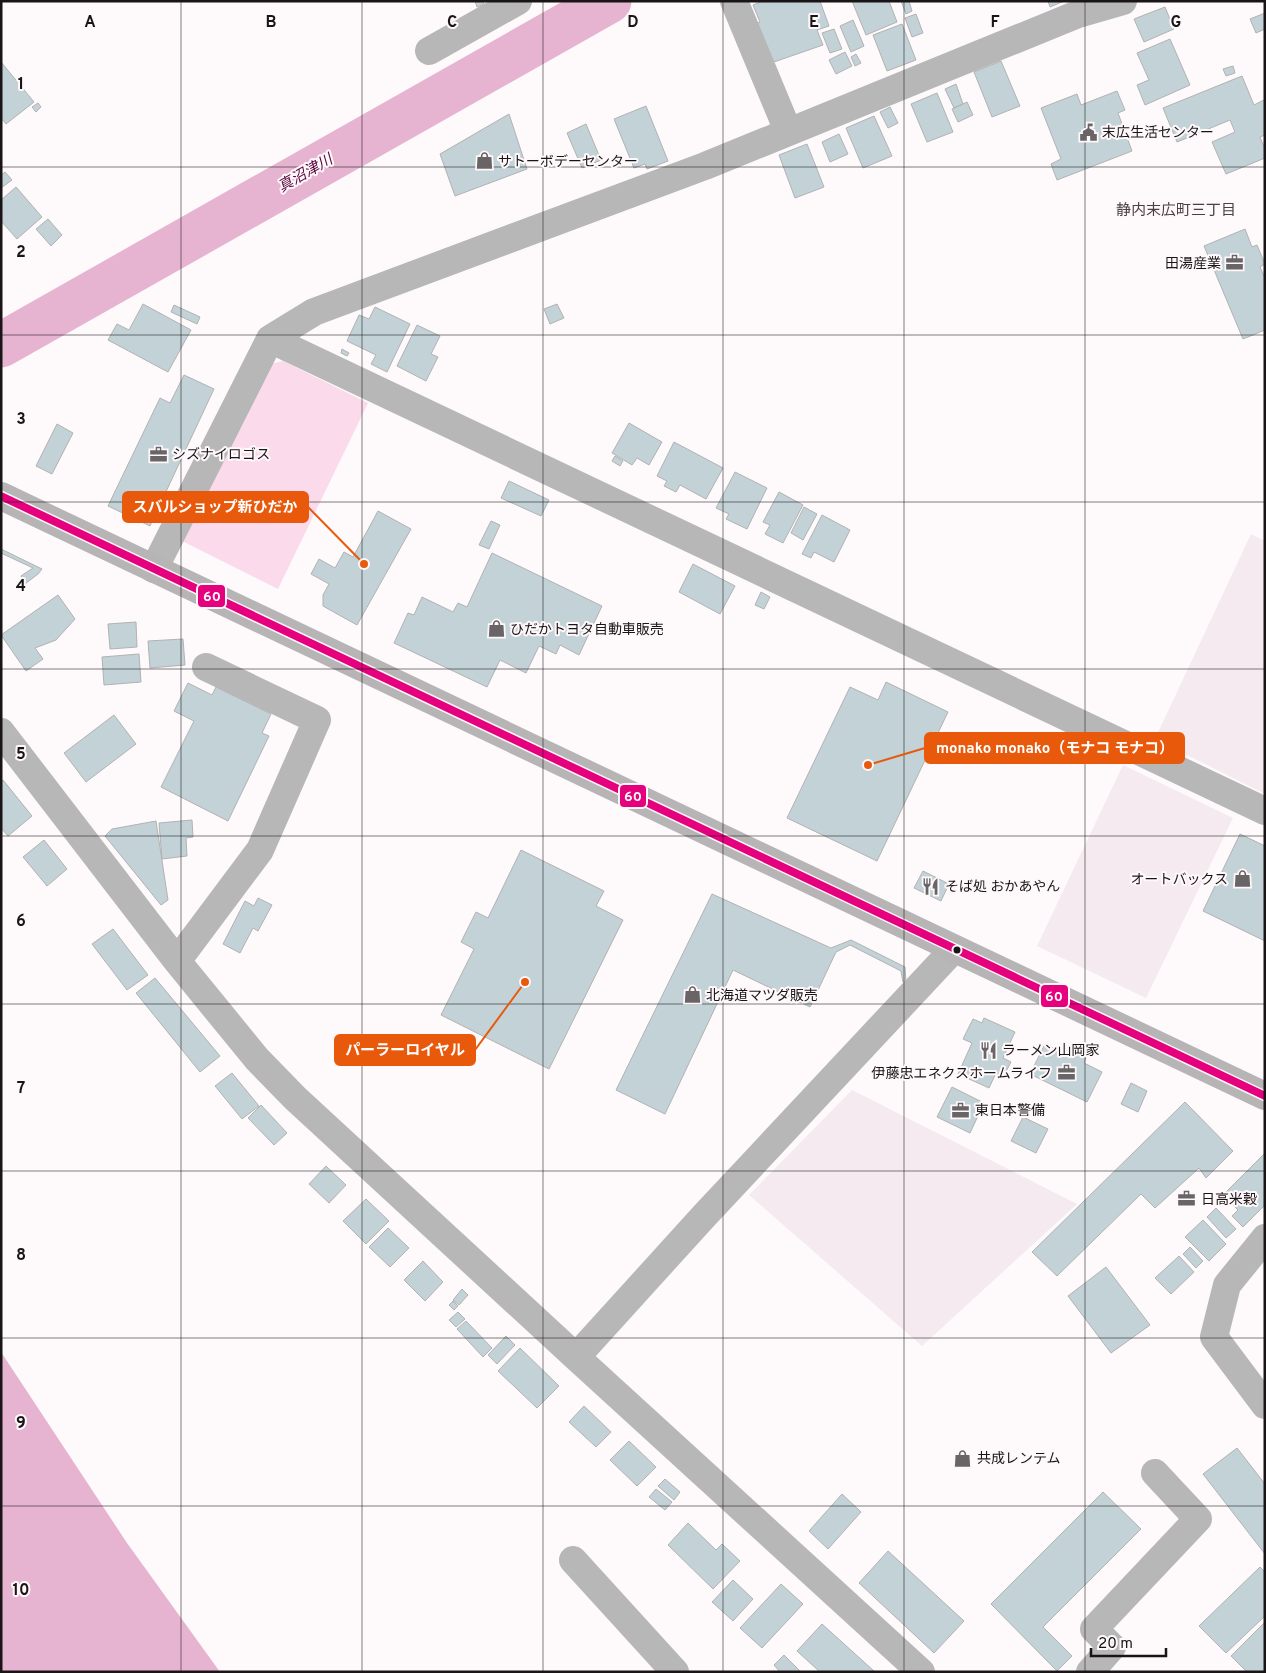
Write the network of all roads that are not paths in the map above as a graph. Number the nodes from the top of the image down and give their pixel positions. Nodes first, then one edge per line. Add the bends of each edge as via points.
1 (518, 1) edge
2 (734, 1) edge
3 (1123, 1) edge
4 (429, 51) dead end
5 (788, 131) junction
6 (270, 339) junction
7 (1, 496) edge
8 (154, 569) junction
9 (206, 667) dead end
10 (1, 732) edge
11 (1265, 811) edge
12 (954, 948) junction
13 (177, 961) junction
14 (1265, 1096) edge
15 (1265, 1238) edge
16 (576, 1357) junction
17 (1265, 1405) edge
18 (1155, 1473) dead end
19 (573, 1560) dead end
20 (676, 1672) edge
21 (921, 1672) edge
22 (1090, 1672) edge

1 - 4 street
2 - 5 street
3 - 5 street via 1078,14
5 - 6 street via 705,166 314,312
6 - 8 street
6 - 11 street
7 - 8 highway
8 - 12 highway
9 - 13 street via 317,720 260,850
10 - 13 street
12 - 14 highway
12 - 16 street
13 - 16 street via 257,1060
15 - 17 street via 1228,1285 1214,1337
16 - 21 street
18 - 22 street via 1198,1519 1094,1629 1112,1648
19 - 20 street

